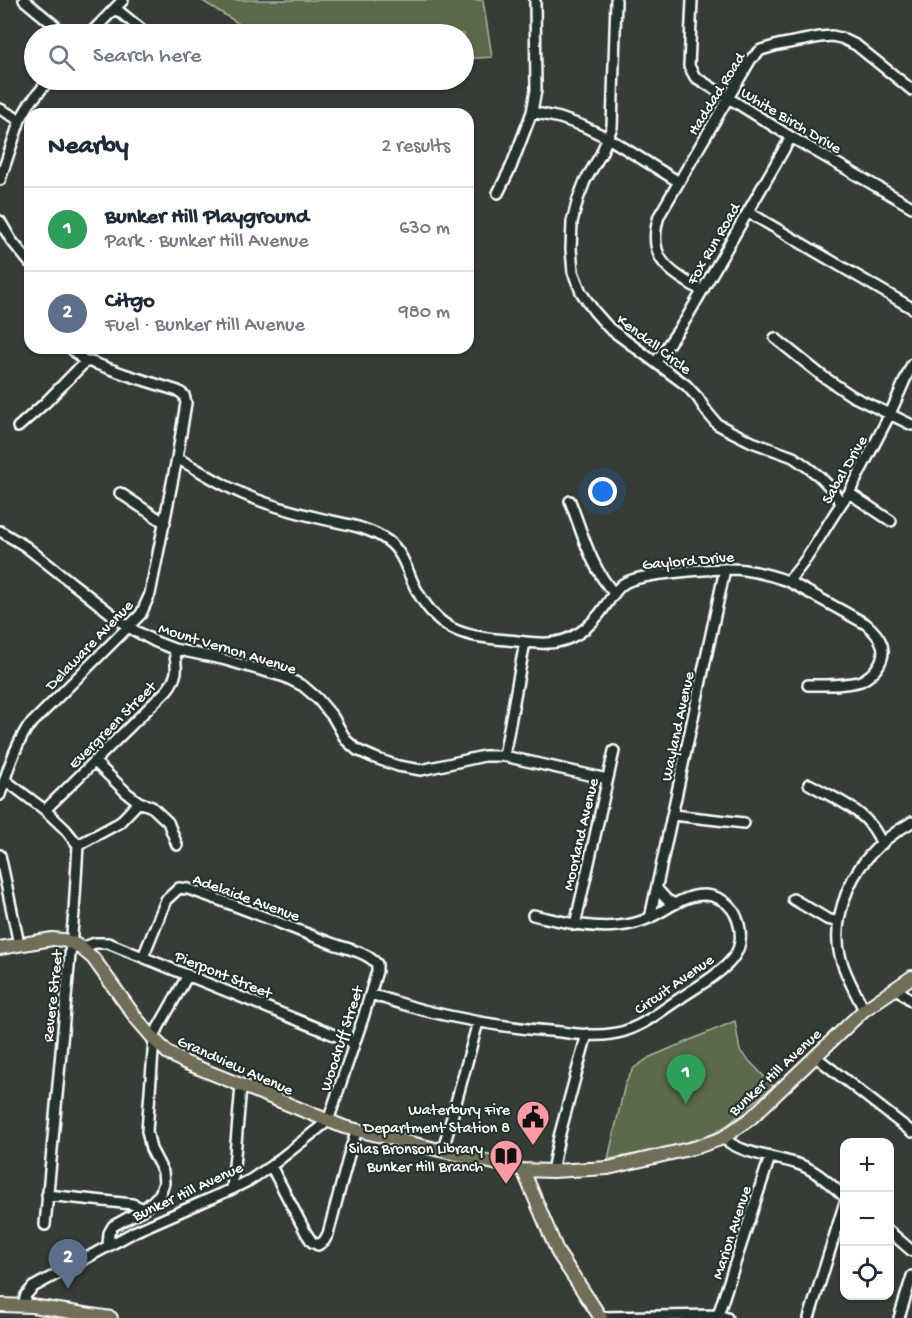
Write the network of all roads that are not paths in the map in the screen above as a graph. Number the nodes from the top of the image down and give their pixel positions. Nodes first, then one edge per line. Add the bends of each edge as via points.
1 (24, 0) edge
2 (123, 0) edge
3 (536, 0) edge
4 (616, 0) edge
5 (692, 0) edge
6 (115, 9) junction
7 (53, 24) edge
8 (100, 24) edge
9 (134, 24) edge
10 (41, 90) edge
11 (912, 90) edge
12 (727, 98) junction
13 (28, 108) edge
14 (0, 109) edge
15 (532, 112) junction
16 (24, 114) edge
17 (20, 120) junction
18 (792, 137) junction
19 (608, 138) junction
20 (0, 180) edge
21 (679, 182) junction
22 (498, 193) dead end
23 (912, 207) edge
24 (748, 212) junction
25 (0, 221) edge
26 (24, 256) edge
27 (702, 291) junction
28 (912, 308) edge
29 (775, 338) dead end
30 (77, 354) edge
31 (85, 362) junction
32 (656, 362) junction
33 (912, 364) edge
34 (890, 414) junction
35 (912, 426) edge
36 (18, 427) dead end
37 (177, 458) junction
38 (120, 493) dead end
39 (849, 493) junction
40 (570, 501) dead end
41 (841, 503) junction
42 (891, 521) dead end
43 (165, 523) junction
44 (0, 531) edge
45 (725, 569) junction
46 (788, 581) junction
47 (614, 593) junction
48 (128, 627) junction
49 (525, 642) junction
50 (174, 649) junction
51 (808, 685) dead end
52 (614, 751) dead end
53 (504, 756) junction
54 (94, 761) junction
55 (5, 764) edge
56 (607, 779) junction
57 (5, 780) junction
58 (809, 784) dead end
59 (0, 795) edge
60 (139, 802) junction
61 (45, 810) junction
62 (673, 815) junction
63 (912, 822) edge
64 (744, 823) dead end
65 (882, 844) junction
66 (78, 845) junction
67 (177, 845) dead end
68 (0, 855) edge
69 (657, 889) junction
70 (793, 899) dead end
71 (675, 904) junction
72 (533, 915) dead end
73 (650, 918) junction
74 (839, 922) junction
75 (574, 925) junction
76 (19, 944) junction
77 (76, 945) junction
78 (0, 948) edge
79 (143, 957) junction
80 (377, 964) joint
81 (188, 975) junction
82 (912, 977) edge
83 (896, 988) junction
84 (370, 994) junction
85 (912, 1001) edge
86 (864, 1010) junction
87 (478, 1022) junction
88 (587, 1034) junction
89 (154, 1039) junction
90 (354, 1042) junction
91 (816, 1056) junction
92 (241, 1086) junction
93 (328, 1121) junction
94 (357, 1130) junction
95 (912, 1132) edge
96 (723, 1138) junction
97 (443, 1150) junction
98 (770, 1157) junction
99 (271, 1166) junction
100 (523, 1170) junction
101 (552, 1171) junction
102 (232, 1189) junction
103 (840, 1194) edge
104 (47, 1195) junction
105 (144, 1209) junction
106 (840, 1217) edge
107 (45, 1225) dead end
108 (894, 1235) edge
109 (912, 1236) edge
110 (108, 1245) junction
111 (909, 1248) edge
112 (912, 1276) edge
113 (0, 1305) edge
114 (23, 1305) junction
115 (600, 1317) edge
116 (722, 1317) edge
117 (111, 1318) edge
118 (809, 1318) edge
119 (899, 1318) edge

1 - 7 street
2 - 6 street
3 - 15 street via 536,90
4 - 19 street, Kendall Circle via 612,127
5 - 12 street, White Birch Drive via 689,66 695,77
6 - 8 street
6 - 9 street
10 - 13 street
11 - 12 street, Haddad Road via 856,45 832,36 761,50
12 - 18 street, White Birch Drive
12 - 21 street, Haddad Road
14 - 17 street
15 - 19 street via 560,118
15 - 22 street
16 - 17 street
17 - 20 street
18 - 23 street, White Birch Drive
18 - 24 street, Fox Run Road
19 - 21 street
19 - 32 street, Kendall Circle via 578,200 572,231 573,272 581,292 609,328
21 - 27 street, Haddad Road via 659,216 655,243 661,261 674,275
24 - 27 street, Fox Run Road
24 - 28 street
25 - 26 street
27 - 32 street, Fox Run Road
29 - 34 street via 852,396
30 - 31 street
31 - 36 street
31 - 37 street, Delaware Avenue via 184,395
32 - 41 street, Kendall Circle via 686,385 717,424 793,457 819,476
33 - 34 street, Sabal Drive
34 - 35 street
34 - 39 street, Sabal Drive
37 - 43 street, Delaware Avenue
37 - 49 street, Gaylord Drive via 259,501 362,528 388,541 404,561 422,600 451,629 470,636
38 - 43 street
39 - 41 street, Sabal Drive
39 - 42 street
40 - 47 street via 596,569
41 - 46 street, Sabal Drive
43 - 48 street, Delaware Avenue via 150,594 141,614
44 - 48 street, Mount Vernon Avenue
45 - 46 street, Gaylord Drive
45 - 47 street, Gaylord Drive via 635,579
45 - 62 street, Wayland Avenue
46 - 51 street, Gaylord Drive via 867,624 876,632 884,650 881,662 868,677 834,685
47 - 49 street, Gaylord Drive via 582,633 549,643
48 - 50 street, Mount Vernon Avenue
48 - 55 street, Delaware Avenue via 27,728
49 - 53 street
50 - 53 street, Mount Vernon Avenue via 285,677 303,686 357,750 398,766 421,770 484,756
50 - 54 street, Evergreen Street via 175,680
52 - 56 street, Moorland Avenue
53 - 56 street, Mount Vernon Avenue
54 - 60 street
54 - 61 street, Evergreen Street
55 - 57 street, Delaware Avenue
56 - 75 street, Moorland Avenue
57 - 59 street, Delaware Avenue
57 - 61 street
58 - 65 street via 869,822
60 - 66 street via 119,823
60 - 67 street via 152,807 168,822
61 - 66 street
62 - 64 street
62 - 69 street, Wayland Avenue
63 - 65 street
65 - 74 street via 856,875
66 - 77 street, Revere Street
68 - 76 street
69 - 71 street
69 - 73 street, Wayland Avenue
70 - 74 street
71 - 73 street, Circuit Avenue
71 - 88 street, Circuit Avenue via 697,894 728,905 740,930 740,944 734,957 640,1025 610,1035
72 - 75 street, Circuit Avenue
73 - 75 street, Circuit Avenue via 617,926
74 - 86 street via 840,958
76 - 77 main road via 52,939
76 - 78 main road
77 - 79 street, Pierpont Street via 106,943
77 - 89 main road, Grandview Avenue via 95,961
77 - 104 street, Revere Street
79 - 80 street, Adelaide Avenue via 166,900 179,888 364,954
79 - 81 street, Pierpont Street
80 - 84 street, Woodruff Street
81 - 89 street
81 - 90 street, Pierpont Street
82 - 83 main road, Bunker Hill Avenue
83 - 85 street
83 - 86 main road, Bunker Hill Avenue
84 - 87 street, Circuit Avenue
84 - 90 street, Woodruff Street
86 - 91 main road, Bunker Hill Avenue
87 - 88 street, Circuit Avenue
87 - 97 street
88 - 101 street
89 - 92 main road, Grandview Avenue via 184,1062
89 - 105 street via 147,1131 164,1183 160,1194
90 - 93 street, Woodruff Street
91 - 95 street
91 - 96 main road, Bunker Hill Avenue via 751,1118
92 - 93 main road, Grandview Avenue
92 - 102 street
93 - 94 main road, Bunker Hill Avenue
93 - 99 street, Bunker Hill Avenue
94 - 97 main road, Bunker Hill Avenue
94 - 99 street via 328,1234 318,1245 306,1233
96 - 98 street via 737,1147
96 - 101 main road, Bunker Hill Avenue via 608,1168
97 - 100 main road, Bunker Hill Avenue
98 - 103 street via 812,1170
98 - 116 street, Marion Avenue
99 - 102 street, Bunker Hill Avenue
100 - 101 main road, Bunker Hill Avenue
100 - 115 main road via 558,1253
102 - 110 street, Bunker Hill Avenue
104 - 105 street via 132,1204
104 - 107 street, Revere Street
105 - 110 street via 113,1226
106 - 118 street
108 - 111 street
109 - 111 street
110 - 114 street, Bunker Hill Avenue via 33,1287
112 - 119 street
113 - 114 main road
114 - 117 main road
115 - 116 street

